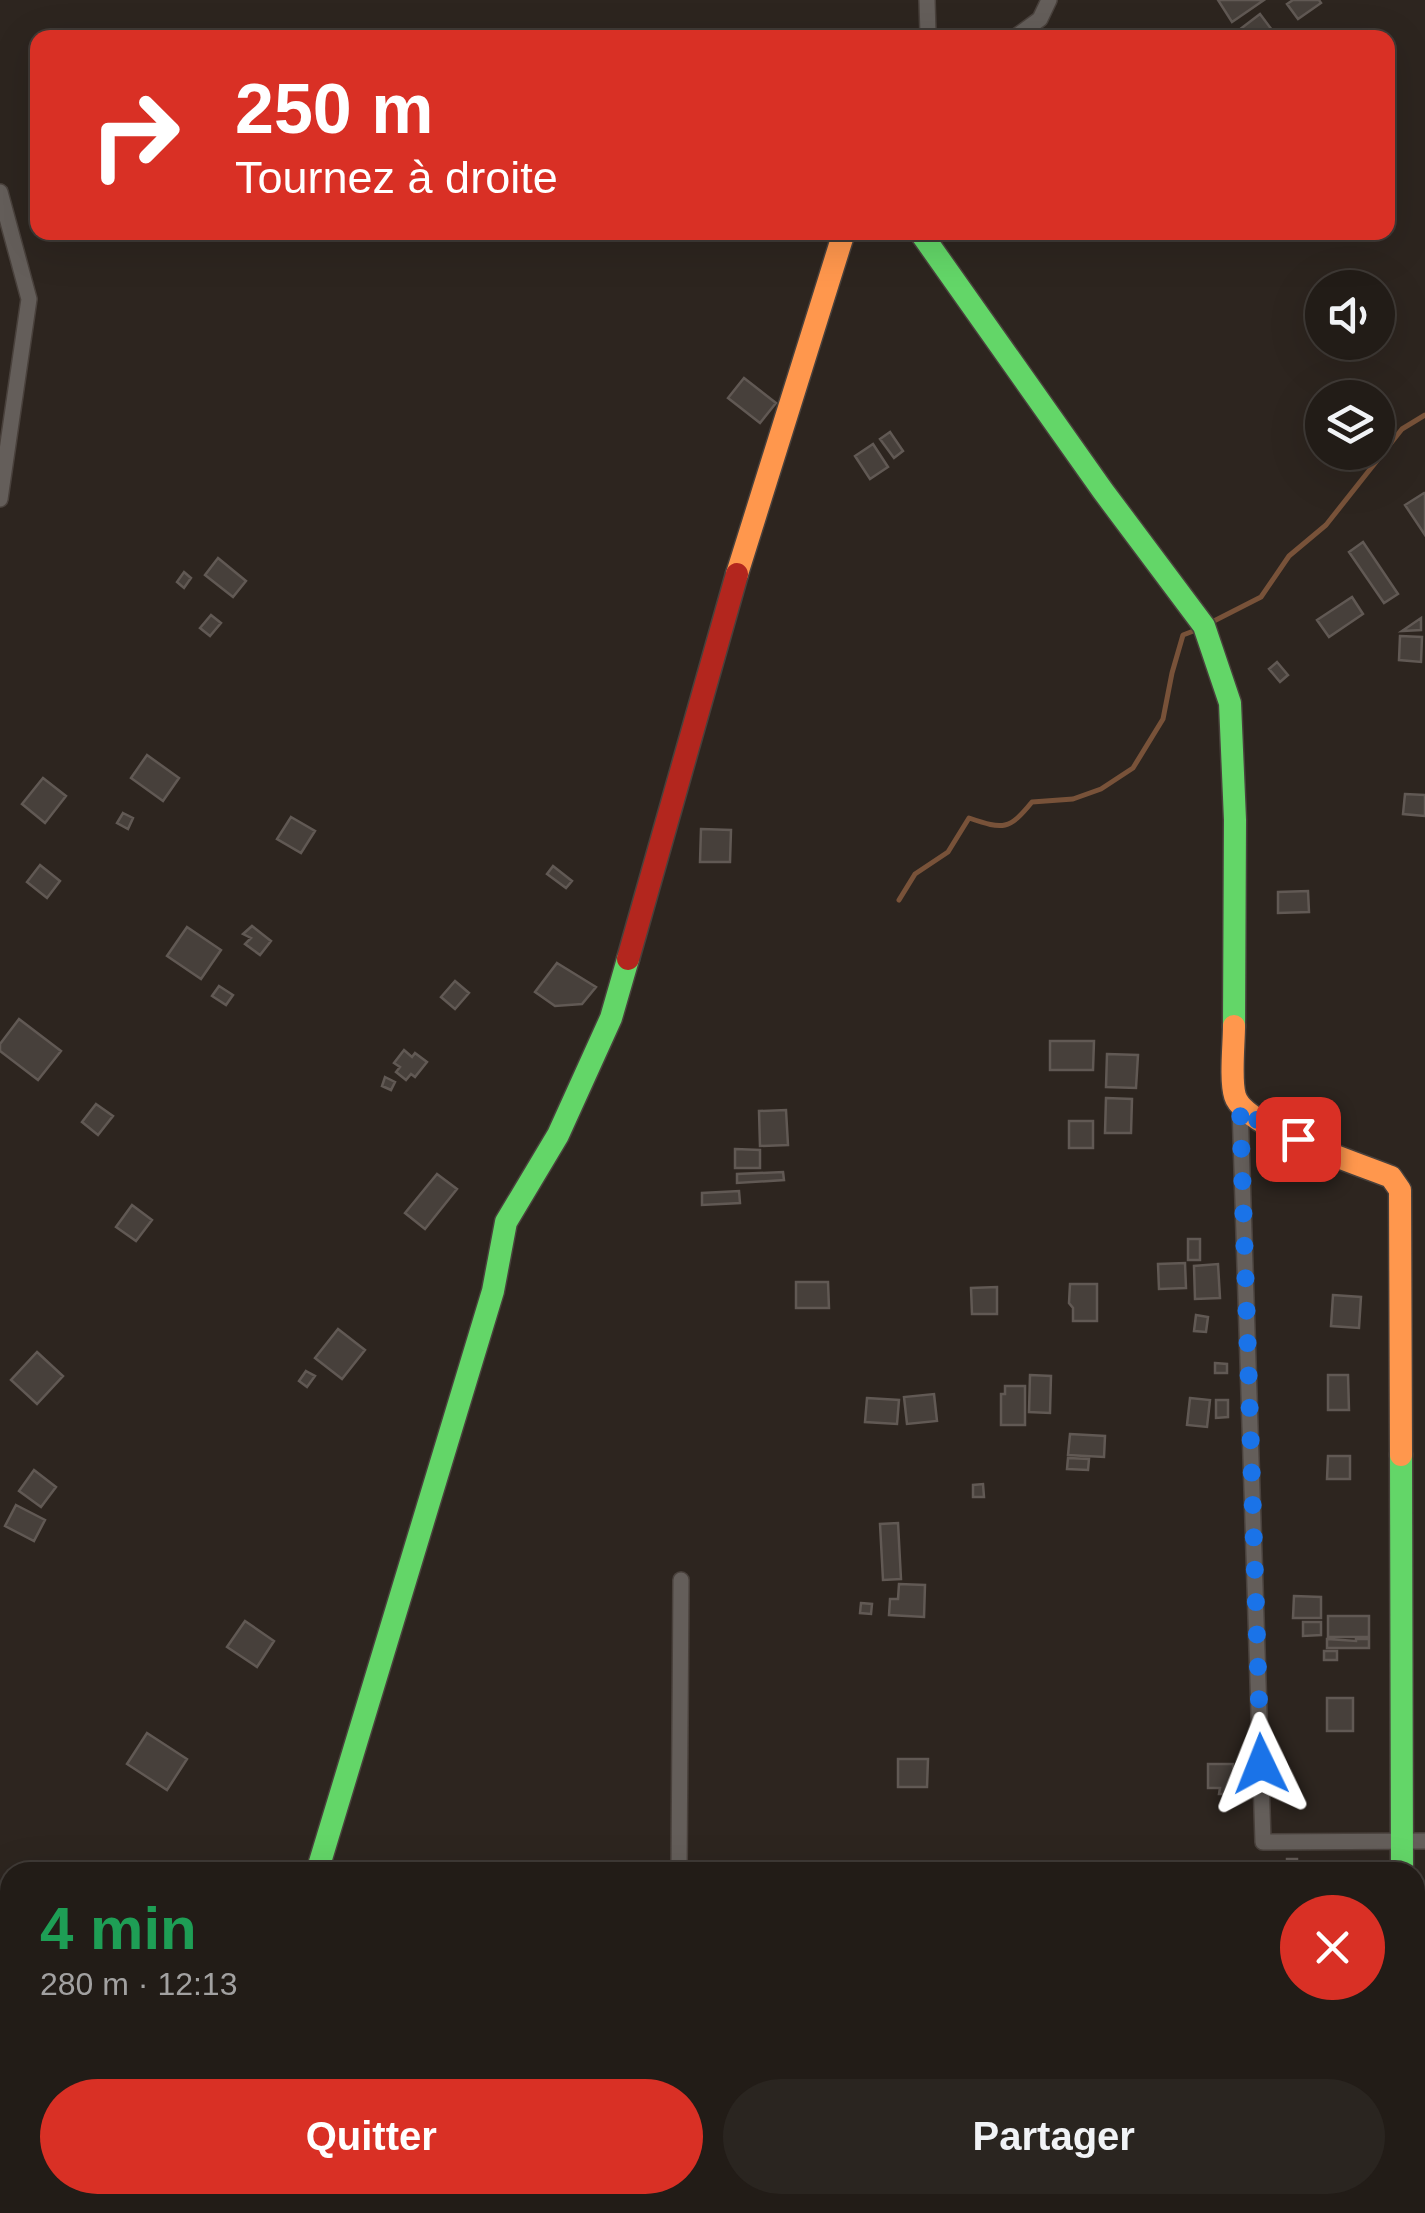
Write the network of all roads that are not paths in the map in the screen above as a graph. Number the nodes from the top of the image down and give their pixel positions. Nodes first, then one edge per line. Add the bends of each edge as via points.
1 (926, 0) edge
2 (1049, 0) edge
3 (928, 30) edge
4 (1024, 30) edge
5 (0, 192) edge
6 (4, 222) edge
7 (842, 240) edge
8 (926, 240) edge
9 (0, 499) edge
10 (1240, 1106) junction
11 (681, 1580) dead end
12 (1413, 1841) edge
13 (321, 1862) edge
14 (679, 1862) edge

1 - 3 street
2 - 4 street
5 - 6 street
6 - 9 street via 29,299
7 - 13 street via 730,598 612,1018 558,1135 506,1222 493,1291
8 - 10 street via 1204,626 1230,703 1234,1094
10 - 12 street via 1265,1126 1391,1177 1400,1190
10 - 12 street via 1263,1842
11 - 14 street

